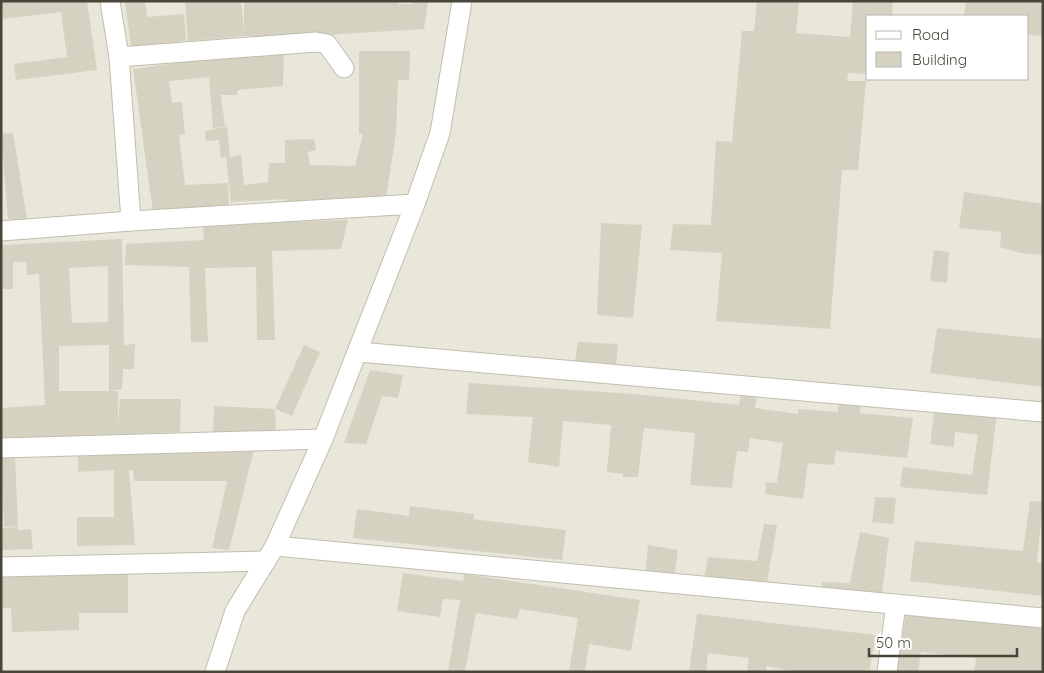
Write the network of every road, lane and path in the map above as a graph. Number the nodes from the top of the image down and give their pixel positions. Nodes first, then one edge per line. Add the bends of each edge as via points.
1 (110, 1) edge
2 (462, 1) edge
3 (119, 57) junction
4 (344, 68) dead end
5 (415, 204) junction
6 (131, 221) junction
7 (1, 231) edge
8 (359, 352) junction
9 (1043, 412) edge
10 (323, 439) junction
11 (1, 448) edge
12 (270, 553) junction
13 (1, 567) edge
14 (896, 604) junction
15 (1043, 618) edge
16 (215, 672) edge
17 (887, 672) edge

1 - 3 street
2 - 5 street via 440,133
3 - 4 street via 316,42 327,44
3 - 6 street
5 - 6 street
5 - 8 street
6 - 7 street
8 - 9 street
8 - 10 street
10 - 11 street
10 - 12 street
12 - 13 street
12 - 14 street
12 - 16 street via 235,611
14 - 15 street
14 - 17 street

